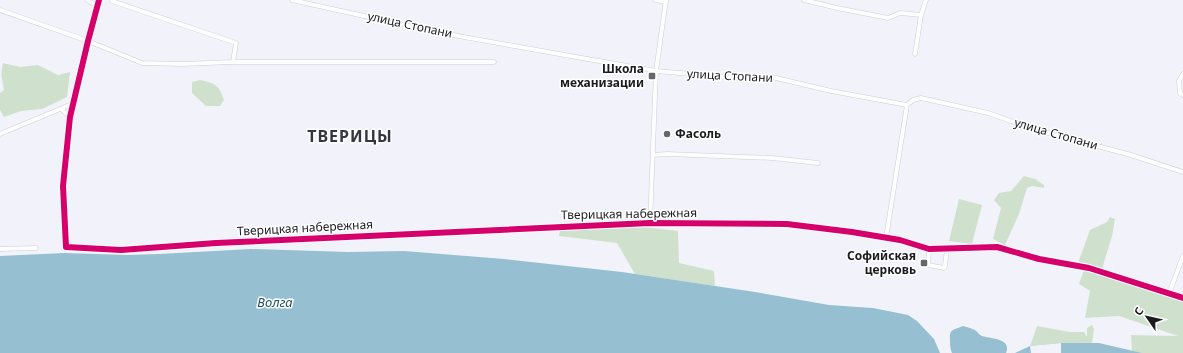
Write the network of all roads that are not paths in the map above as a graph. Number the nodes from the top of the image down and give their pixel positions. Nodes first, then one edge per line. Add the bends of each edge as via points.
1 (87, 0) edge
2 (99, 0) edge
3 (292, 0) edge
4 (655, 0) edge
5 (804, 0) edge
6 (926, 0) edge
7 (112, 1) edge
8 (666, 1) edge
9 (98, 6) junction
10 (0, 10) edge
11 (921, 15) junction
12 (88, 41) junction
13 (915, 54) dead end
14 (233, 62) junction
15 (494, 62) dead end
16 (656, 71) junction
17 (1183, 74) edge
18 (1183, 95) edge
19 (72, 104) junction
20 (907, 106) junction
21 (61, 109) junction
22 (70, 117) junction
23 (0, 134) edge
24 (653, 155) junction
25 (818, 163) dead end
26 (1183, 172) edge
27 (650, 223) junction
28 (886, 238) junction
29 (36, 248) dead end
30 (0, 249) edge
31 (929, 249) junction
32 (947, 249) junction
33 (1183, 256) edge
34 (1169, 294) junction
35 (1183, 298) edge

1 - 9 street
2 - 9 street
3 - 16 street, улица Стопани via 444,33
4 - 8 street
5 - 11 street via 888,18 900,13
6 - 11 street
7 - 14 street via 236,44
8 - 16 street
9 - 12 street
10 - 12 street
11 - 13 street
12 - 14 street via 142,63
12 - 19 street
14 - 15 street
16 - 20 street, улица Стопани via 752,79 772,76
16 - 24 street
17 - 18 street via 1179,81 1180,93
19 - 21 street
19 - 22 street
20 - 26 street, улица Стопани via 913,100 921,98 988,113 1030,128
20 - 28 street
21 - 22 street
21 - 23 street
22 - 27 street, Тверицкая набережная via 63,186 66,247 121,250 216,243
24 - 25 street via 764,158
24 - 27 street
27 - 28 street, Тверицкая набережная via 787,224
28 - 31 street, Тверицкая набережная
29 - 30 street
31 - 32 street, Тверицкая набережная
31 - 32 street via 928,265 944,268
32 - 34 street, Тверицкая набережная via 997,248 1089,268
33 - 34 street
34 - 35 street, Тверицкая набережная

